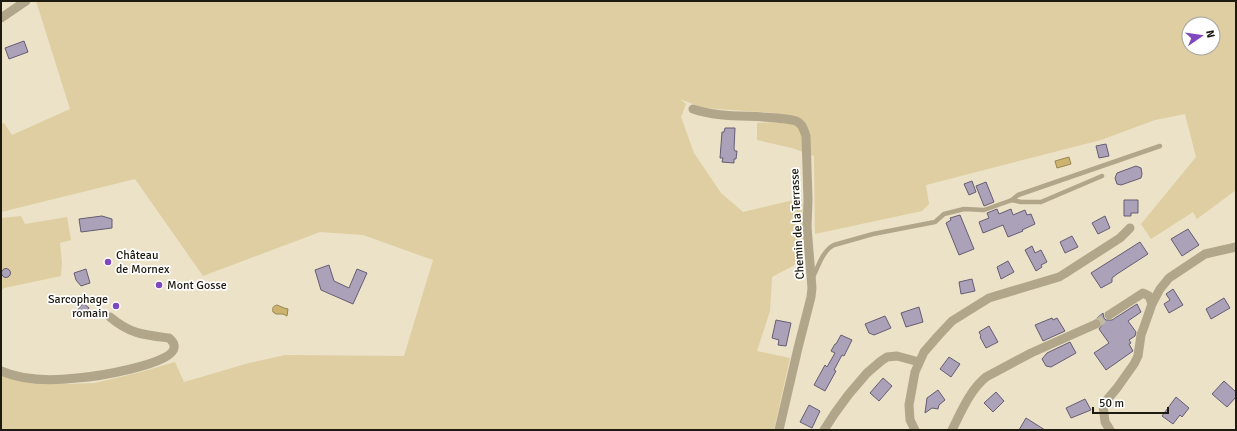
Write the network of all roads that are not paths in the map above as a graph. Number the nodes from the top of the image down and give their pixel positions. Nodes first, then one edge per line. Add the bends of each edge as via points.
1 (26, 1) edge
2 (1, 18) edge
3 (693, 109) dead end
4 (1160, 146) dead end
5 (1102, 176) dead end
6 (1012, 200) junction
7 (1130, 228) dead end
8 (1236, 247) edge
9 (812, 279) junction
10 (1152, 304) junction
11 (1109, 315) tunnel mouth
12 (110, 317) dead end
13 (1096, 324) tunnel mouth
14 (919, 362) junction
15 (1, 371) edge
16 (779, 430) edge
17 (824, 430) edge
18 (915, 430) edge
19 (952, 430) edge
20 (1110, 430) edge

1 - 2 street
3 - 9 street, Chemin de la Terrasse via 708,113 795,120 800,123 806,136 807,227
4 - 6 lane via 1018,195
5 - 6 lane via 1041,202
6 - 9 lane via 984,210 964,209 944,214 935,222 873,234 834,245 827,251
7 - 14 street via 1120,238 1058,277 989,298 952,321 931,343
8 - 10 street via 1205,254 1176,273 1165,282
9 - 16 street, Chemin de la Terrasse via 811,297
10 - 11 street via 1149,296 1143,294
10 - 20 street via 1143,329 1138,356 1103,405 1105,422
12 - 15 street via 121,326 140,334 169,338 175,346 174,350 171,355 156,361 104,375 27,378
13 - 19 street via 996,371 981,381 963,407
14 - 17 street via 897,356 880,361 849,394
14 - 18 street via 909,405 909,414

